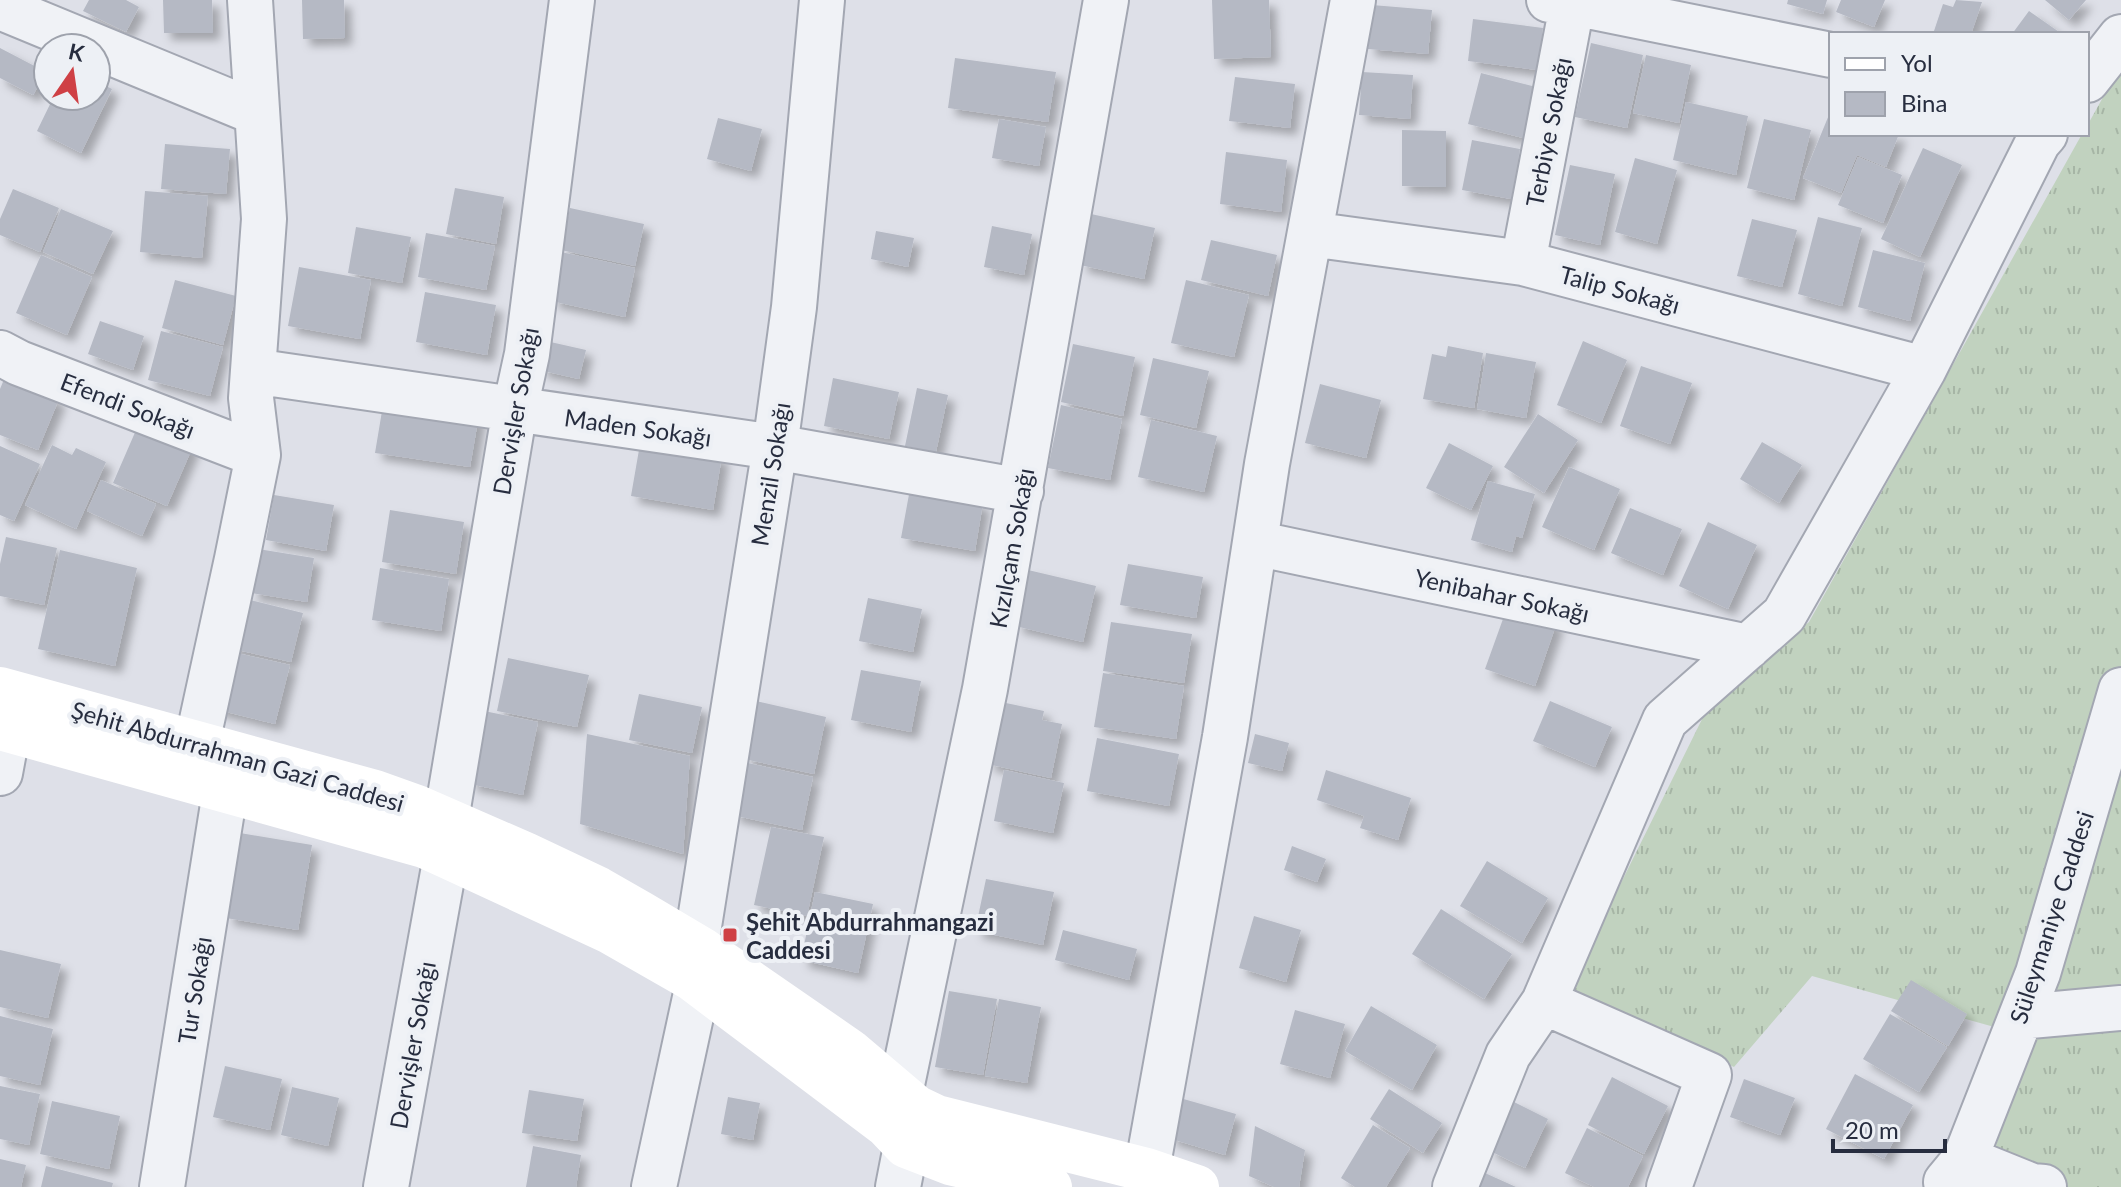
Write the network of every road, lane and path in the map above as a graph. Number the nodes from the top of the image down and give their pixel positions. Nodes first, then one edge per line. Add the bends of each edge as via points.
1 (250, 0) edge
2 (572, 0) edge
3 (822, 0) edge
4 (1106, 0) edge
5 (1353, 0) edge
6 (1565, 1) edge
7 (0, 7) edge
8 (2121, 37) edge
9 (1829, 55) edge
10 (2089, 77) edge
11 (257, 113) junction
12 (2035, 137) edge
13 (1310, 234) junction
14 (1523, 263) junction
15 (0, 353) edge
16 (1924, 369) junction
17 (253, 371) junction
18 (515, 409) junction
19 (775, 447) junction
20 (258, 455) junction
21 (1021, 491) junction
22 (1255, 543) junction
23 (1748, 647) junction
24 (2121, 690) edge
25 (3, 716) edge
26 (197, 743) junction
27 (2110, 757) edge
28 (0, 773) edge
29 (225, 792) junction
30 (446, 838) junction
31 (697, 965) junction
32 (1544, 1002) junction
33 (2121, 1008) edge
34 (2021, 1017) junction
35 (900, 1094) junction
36 (902, 1167) edge
37 (1147, 1170) junction
38 (1954, 1178) edge
39 (162, 1187) edge
40 (386, 1187) edge
41 (654, 1187) edge
42 (1050, 1187) edge
43 (1197, 1187) edge
44 (1455, 1187) edge
45 (1669, 1187) edge
46 (2044, 1187) edge

1 - 11 street
2 - 18 street, Dervişler Sokağı via 527,354
3 - 19 street, Menzil Sokağı via 794,307
4 - 21 street, Kızılçam Sokağı
5 - 13 street
6 - 9 street
6 - 14 street, Terbiye Sokağı
7 - 11 street
8 - 10 street
11 - 17 street via 264,219
12 - 16 street
13 - 14 street, Talip Sokağı
13 - 22 street
14 - 16 street, Talip Sokağı
15 - 20 street, Efendi Sokağı
16 - 23 street via 1784,615
17 - 18 street, Maden Sokağı
17 - 20 street
18 - 19 street, Maden Sokağı
18 - 30 street, Dervişler Sokağı
19 - 21 street, Maden Sokağı
19 - 31 street, Menzil Sokağı
20 - 26 street
21 - 35 street, Kızılçam Sokağı
22 - 23 street, Yenibahar Sokağı
22 - 37 street
23 - 32 street via 1665,720
24 - 27 street, Süleymaniye Caddesi
25 - 26 street, Şehit Abdurrahman Gazi Caddesi
25 - 28 street
25 - 29 street, Şehit Abdurrahman Gazi Caddesi
26 - 29 street
26 - 30 street, Şehit Abdurrahman Gazi Caddesi via 375,792
27 - 34 street, Süleymaniye Caddesi
29 - 30 street, Şehit Abdurrahman Gazi Caddesi via 424,846
29 - 39 street, Tur Sokağı
30 - 31 street, Şehit Abdurrahman Gazi Caddesi via 525,854 599,889
30 - 40 street, Dervişler Sokağı
31 - 35 street, Şehit Abdurrahman Gazi Caddesi via 850,1051
31 - 36 street, Şehit Abdurrahman Gazi Caddesi via 887,1126
31 - 41 street, Menzil Sokağı
32 - 44 street via 1508,1055
32 - 45 street via 1709,1075
33 - 34 street
34 - 38 street, Süleymaniye Caddesi
35 - 36 street
35 - 37 street, Şehit Abdurrahman Gazi Caddesi via 937,1117
36 - 42 street, Şehit Abdurrahman Gazi Caddesi via 950,1163
37 - 43 street, Şehit Abdurrahman Gazi Caddesi
38 - 46 street

